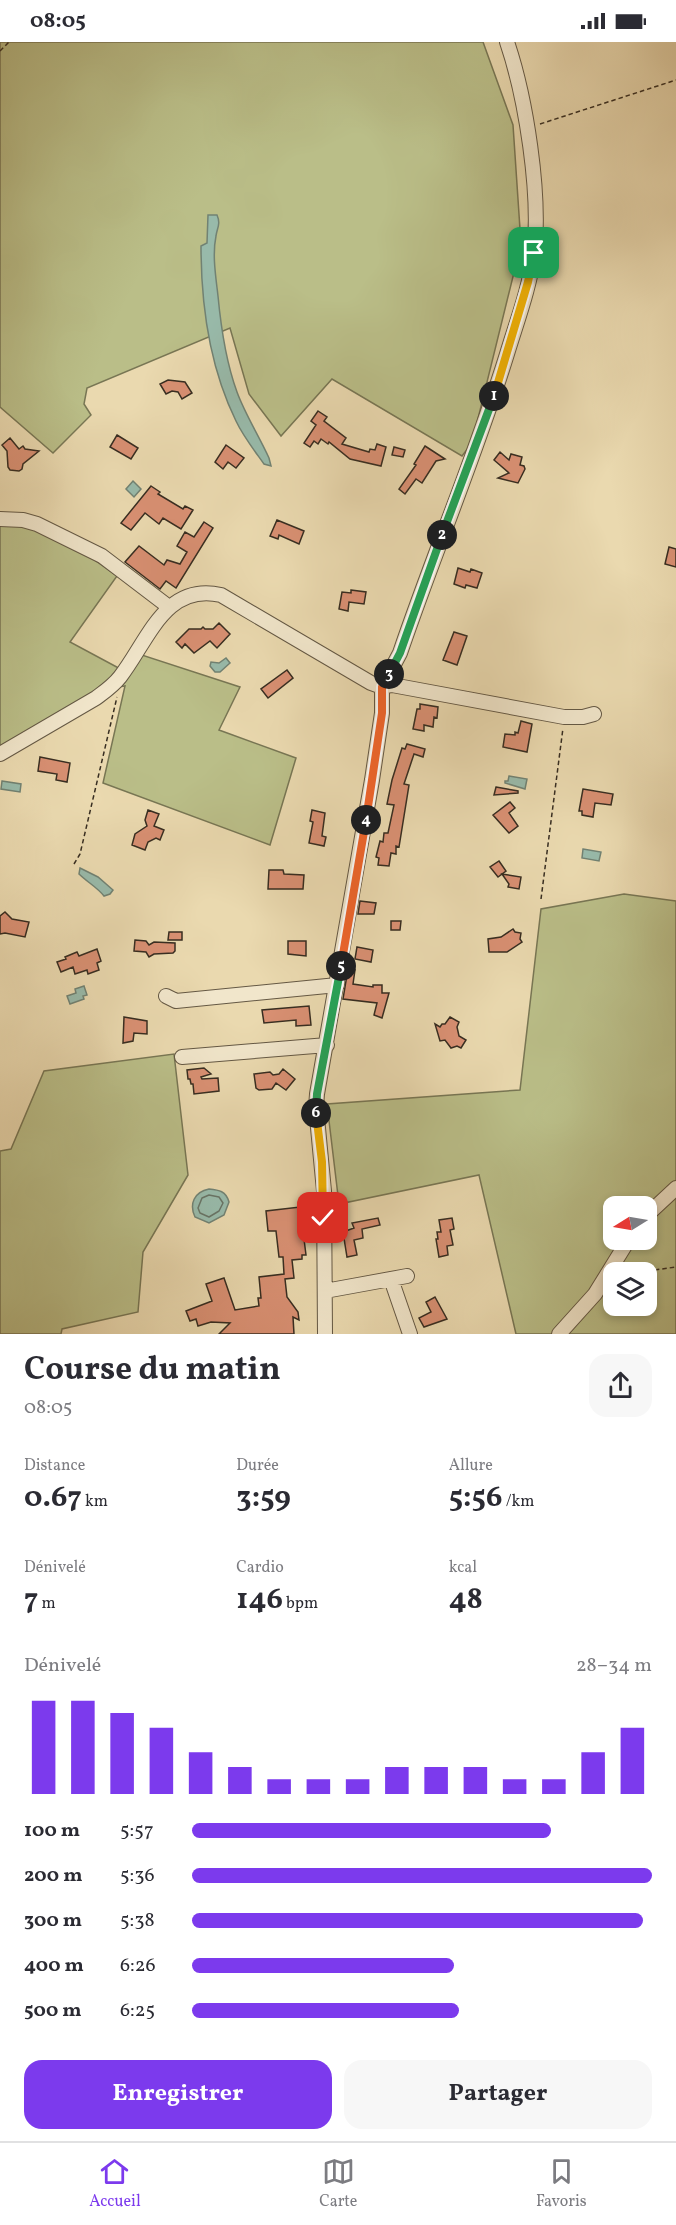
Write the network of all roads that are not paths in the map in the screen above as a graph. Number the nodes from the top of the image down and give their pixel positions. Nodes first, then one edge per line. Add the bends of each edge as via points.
1 (507, 42) edge
2 (0, 519) edge
3 (169, 607) junction
4 (382, 687) junction
5 (594, 714) dead end
6 (0, 754) edge
7 (338, 985) junction
8 (166, 996) dead end
9 (327, 1045) junction
10 (182, 1058) dead end
11 (676, 1188) edge
12 (657, 1206) edge
13 (622, 1250) edge
14 (407, 1276) dead end
15 (391, 1279) junction
16 (325, 1291) junction
17 (325, 1334) edge
18 (410, 1334) edge
19 (560, 1334) edge

1 - 4 street via 527,129 535,213 534,253 484,424 400,653
2 - 3 street via 38,524 102,556
3 - 4 street via 198,593 221,595
3 - 6 street via 121,676 96,699
4 - 5 street via 392,685 564,717
4 - 7 street via 382,713
7 - 8 street via 176,1001
7 - 9 street
9 - 10 street
9 - 16 street via 316,1107 323,1172
11 - 12 street
13 - 19 street via 595,1294
14 - 15 street
15 - 16 street
15 - 18 street
16 - 17 street

